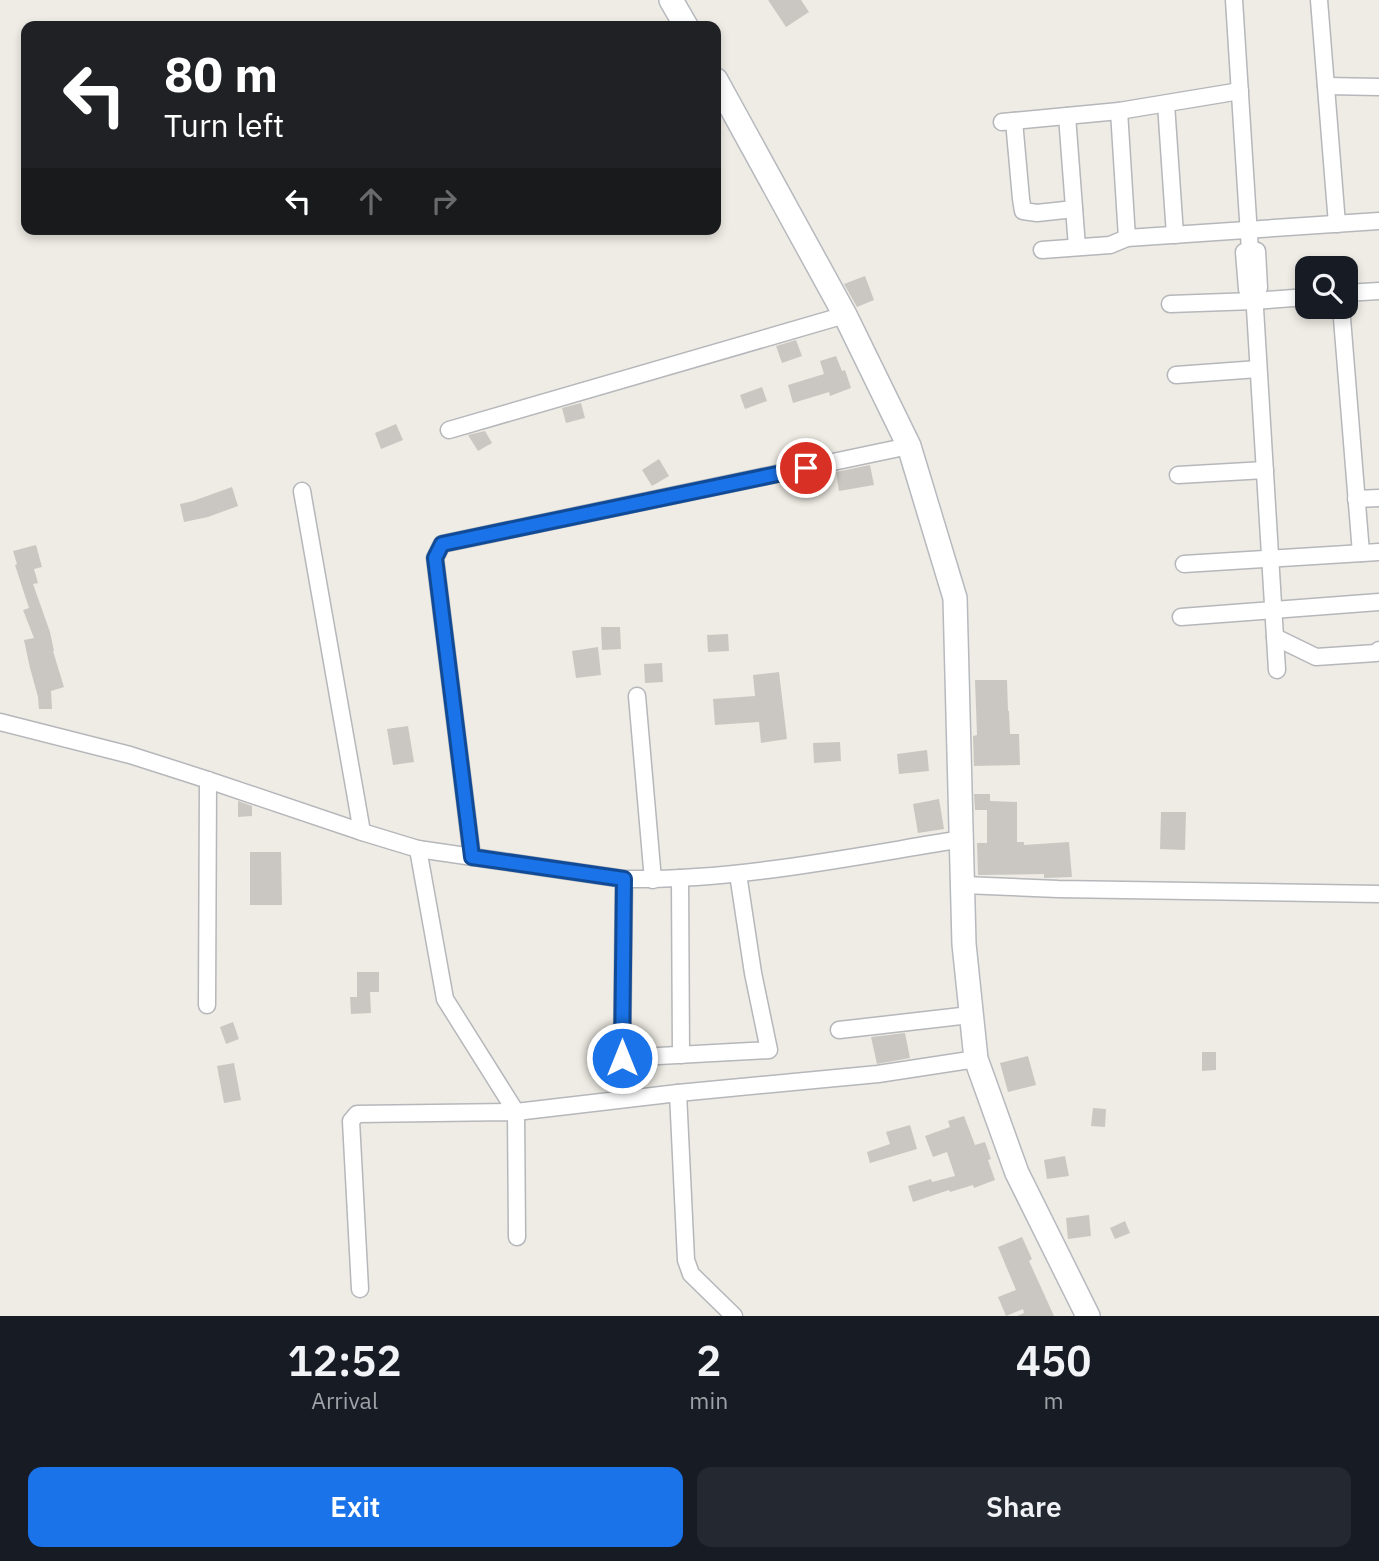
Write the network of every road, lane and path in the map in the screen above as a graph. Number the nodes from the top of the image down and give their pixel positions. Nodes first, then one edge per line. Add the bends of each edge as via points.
1 (671, 0) edge
2 (1234, 0) edge
3 (1318, 0) edge
4 (683, 21) edge
5 (1325, 86) junction
6 (1379, 87) edge
7 (721, 89) edge
8 (1240, 91) junction
9 (1166, 104) junction
10 (1119, 111) junction
11 (1067, 116) junction
12 (1074, 209) junction
13 (1379, 221) edge
14 (1337, 224) junction
15 (1250, 230) junction
16 (1175, 235) junction
17 (1127, 238) junction
18 (1077, 247) junction
19 (1042, 250) dead end
20 (1379, 291) edge
21 (1358, 292) edge
22 (1254, 297) junction
23 (1295, 297) edge
24 (1170, 304) dead end
25 (845, 315) junction
26 (1342, 319) edge
27 (1258, 369) junction
28 (1176, 375) dead end
29 (449, 430) dead end
30 (909, 446) junction
31 (1265, 470) junction
32 (1178, 475) dead end
33 (302, 491) dead end
34 (1379, 498) edge
35 (1356, 499) junction
36 (1379, 552) edge
37 (1361, 553) junction
38 (1271, 559) junction
39 (1184, 564) dead end
40 (1379, 602) edge
41 (1274, 610) junction
42 (1181, 617) dead end
43 (1275, 637) junction
44 (1379, 650) edge
45 (1277, 670) dead end
46 (637, 696) dead end
47 (0, 722) edge
48 (208, 780) junction
49 (362, 832) junction
50 (961, 839) junction
51 (418, 849) junction
52 (472, 857) junction
53 (738, 874) junction
54 (680, 878) junction
55 (624, 879) junction
56 (653, 880) junction
57 (963, 885) junction
58 (1379, 894) edge
59 (207, 1005) dead end
60 (970, 1015) junction
61 (839, 1030) dead end
62 (681, 1055) junction
63 (976, 1059) junction
64 (677, 1093) junction
65 (516, 1112) junction
66 (517, 1237) dead end
67 (360, 1289) dead end
68 (734, 1316) edge
69 (1088, 1316) edge

1 - 4 street
2 - 8 street
3 - 5 street
5 - 6 street
5 - 14 street
7 - 25 street
8 - 9 street
8 - 15 street
9 - 10 street
9 - 16 street
10 - 11 street
10 - 17 street
11 - 12 street
11 - 12 street via 1008,122 1023,211
12 - 18 street
13 - 14 street
14 - 15 street
15 - 16 street
15 - 22 street via 1250,251 1244,252 1247,289
16 - 17 street
17 - 18 street via 1110,245
18 - 19 street
20 - 21 street
22 - 23 street
22 - 24 street
22 - 27 street
25 - 29 street
25 - 30 street
26 - 35 street
27 - 28 street
27 - 31 street
30 - 50 street via 955,598
30 - 52 street via 442,544 435,558
31 - 32 street
31 - 38 street
33 - 49 street
34 - 35 street
35 - 37 street
36 - 37 street
37 - 38 street
38 - 39 street
38 - 41 street
40 - 41 street
41 - 42 street
41 - 43 street
43 - 44 street via 1316,657
43 - 45 street
46 - 56 street
47 - 48 street
48 - 49 street
48 - 59 street
49 - 51 street
50 - 53 street
50 - 57 street
51 - 52 street
51 - 65 street via 444,999
52 - 55 street
53 - 54 street
53 - 62 street via 769,1050
54 - 56 street
54 - 62 street
55 - 56 street
55 - 62 street via 622,1058
57 - 58 street
57 - 60 street
60 - 61 street
60 - 63 street
63 - 64 street via 878,1074
63 - 69 street via 1017,1172
64 - 65 street
64 - 68 street via 686,1260 691,1274
65 - 66 street
65 - 67 street via 357,1114 351,1121

